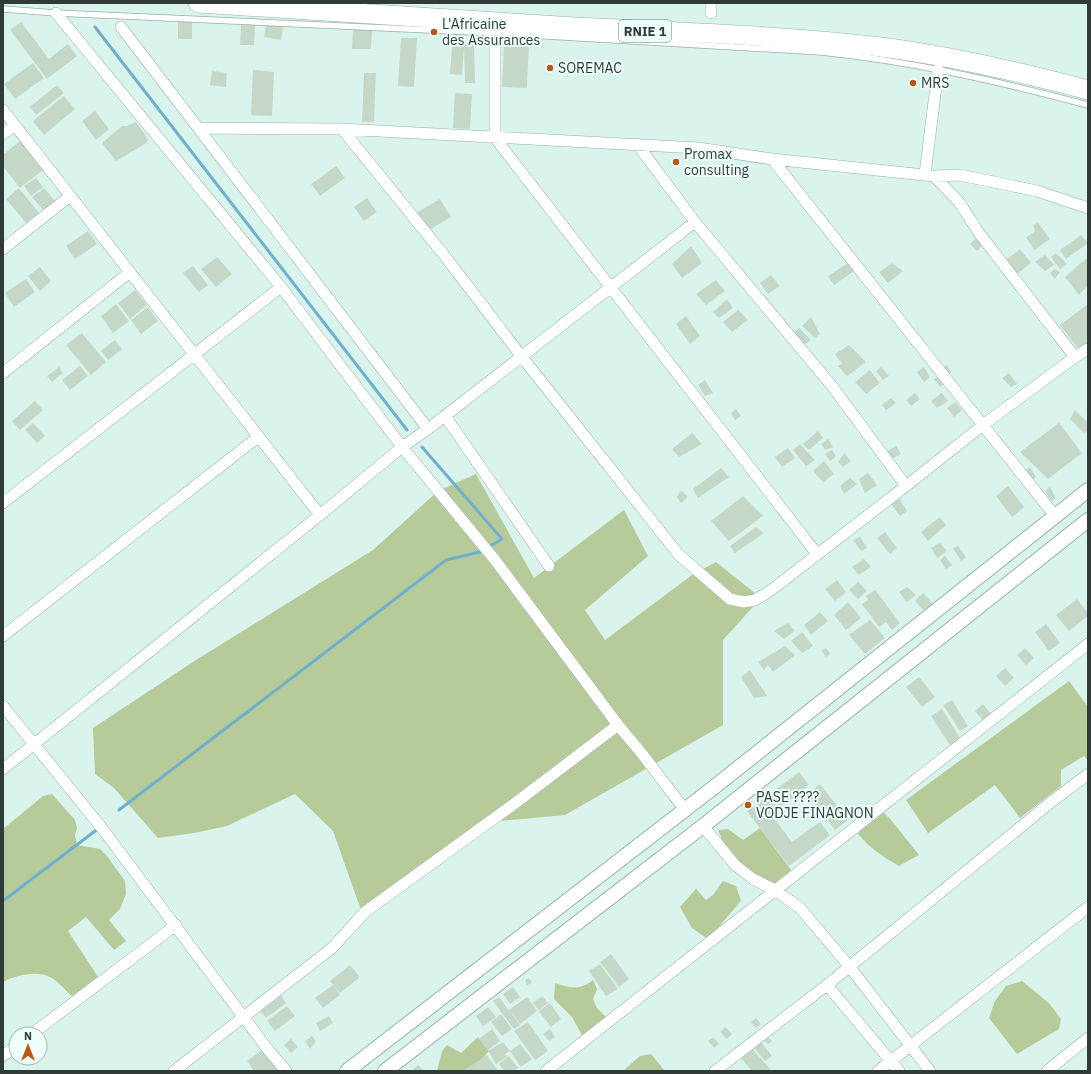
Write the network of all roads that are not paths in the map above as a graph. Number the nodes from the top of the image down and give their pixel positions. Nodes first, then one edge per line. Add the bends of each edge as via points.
1 (198, 3) edge
2 (3, 9) edge
3 (56, 13) junction
4 (121, 27) dead end
5 (495, 33) junction
6 (938, 70) junction
7 (1088, 90) edge
8 (1088, 105) edge
9 (3, 110) edge
10 (14, 125) junction
11 (198, 128) junction
12 (342, 129) junction
13 (3, 134) edge
14 (495, 138) junction
15 (637, 144) junction
16 (772, 159) junction
17 (929, 175) junction
18 (70, 196) junction
19 (1088, 208) edge
20 (695, 222) junction
21 (3, 249) edge
22 (130, 272) junction
23 (281, 287) junction
24 (611, 288) junction
25 (1088, 349) edge
26 (194, 354) junction
27 (522, 357) junction
28 (1075, 357) junction
29 (3, 373) edge
30 (445, 416) junction
31 (983, 425) junction
32 (428, 429) junction
33 (258, 437) junction
34 (402, 447) junction
35 (906, 486) junction
36 (1088, 490) edge
37 (3, 503) edge
38 (320, 515) junction
39 (1055, 516) junction
40 (1088, 520) edge
41 (817, 554) junction
42 (549, 566) dead end
43 (3, 636) edge
44 (1088, 644) edge
45 (3, 706) edge
46 (618, 725) junction
47 (34, 744) junction
48 (3, 769) edge
49 (1088, 774) edge
50 (684, 810) junction
51 (703, 826) junction
52 (775, 890) junction
53 (1088, 907) edge
54 (176, 925) junction
55 (849, 966) junction
56 (827, 985) junction
57 (244, 1016) junction
58 (43, 1026) edge
59 (1088, 1038) edge
60 (910, 1046) junction
61 (891, 1061) junction
62 (174, 1071) edge
63 (286, 1071) edge
64 (347, 1071) edge
65 (385, 1071) edge
66 (546, 1071) edge
67 (715, 1071) edge
68 (878, 1071) edge
69 (899, 1071) edge
70 (930, 1071) edge
71 (1047, 1071) edge

1 - 7 highway, RNIE 1 via 817,41 940,56
2 - 3 lane
3 - 5 lane
3 - 23 street
4 - 11 street
5 - 6 lane via 821,52
5 - 14 street
6 - 8 lane
6 - 17 street
9 - 10 street
10 - 13 street
10 - 18 street
11 - 12 street
11 - 32 street
12 - 14 street
12 - 27 street
14 - 15 street
14 - 24 street
15 - 16 street via 698,148
15 - 20 street
16 - 17 street
16 - 31 street
17 - 19 street via 960,175 1006,184
17 - 28 street via 959,202 979,233
18 - 21 street
18 - 22 street
20 - 24 street
20 - 35 street via 832,386
22 - 26 street
22 - 29 street
23 - 26 street
23 - 34 street
24 - 27 street
24 - 41 street
25 - 28 street
26 - 33 street
26 - 37 street
27 - 30 street
27 - 41 street via 679,555 730,599 744,602 755,600
28 - 31 street
30 - 32 street
30 - 42 street
31 - 35 street
31 - 39 street
32 - 34 street
33 - 38 street
33 - 43 street
34 - 38 street
34 - 46 street via 479,539
35 - 41 street
36 - 39 street
38 - 47 street
39 - 50 street
40 - 51 street
44 - 52 street
45 - 47 street
46 - 50 street
46 - 57 street via 365,912 332,948
47 - 48 street
47 - 54 street
49 - 55 street
50 - 64 street
51 - 52 street via 735,865 753,880
51 - 65 street
52 - 55 street via 800,908
52 - 66 street
53 - 60 street
54 - 57 street
54 - 58 street
55 - 56 street
55 - 60 street
56 - 61 street
56 - 67 street
57 - 62 street
57 - 63 street
59 - 71 street
60 - 61 street
60 - 70 street
61 - 68 street
61 - 69 street

